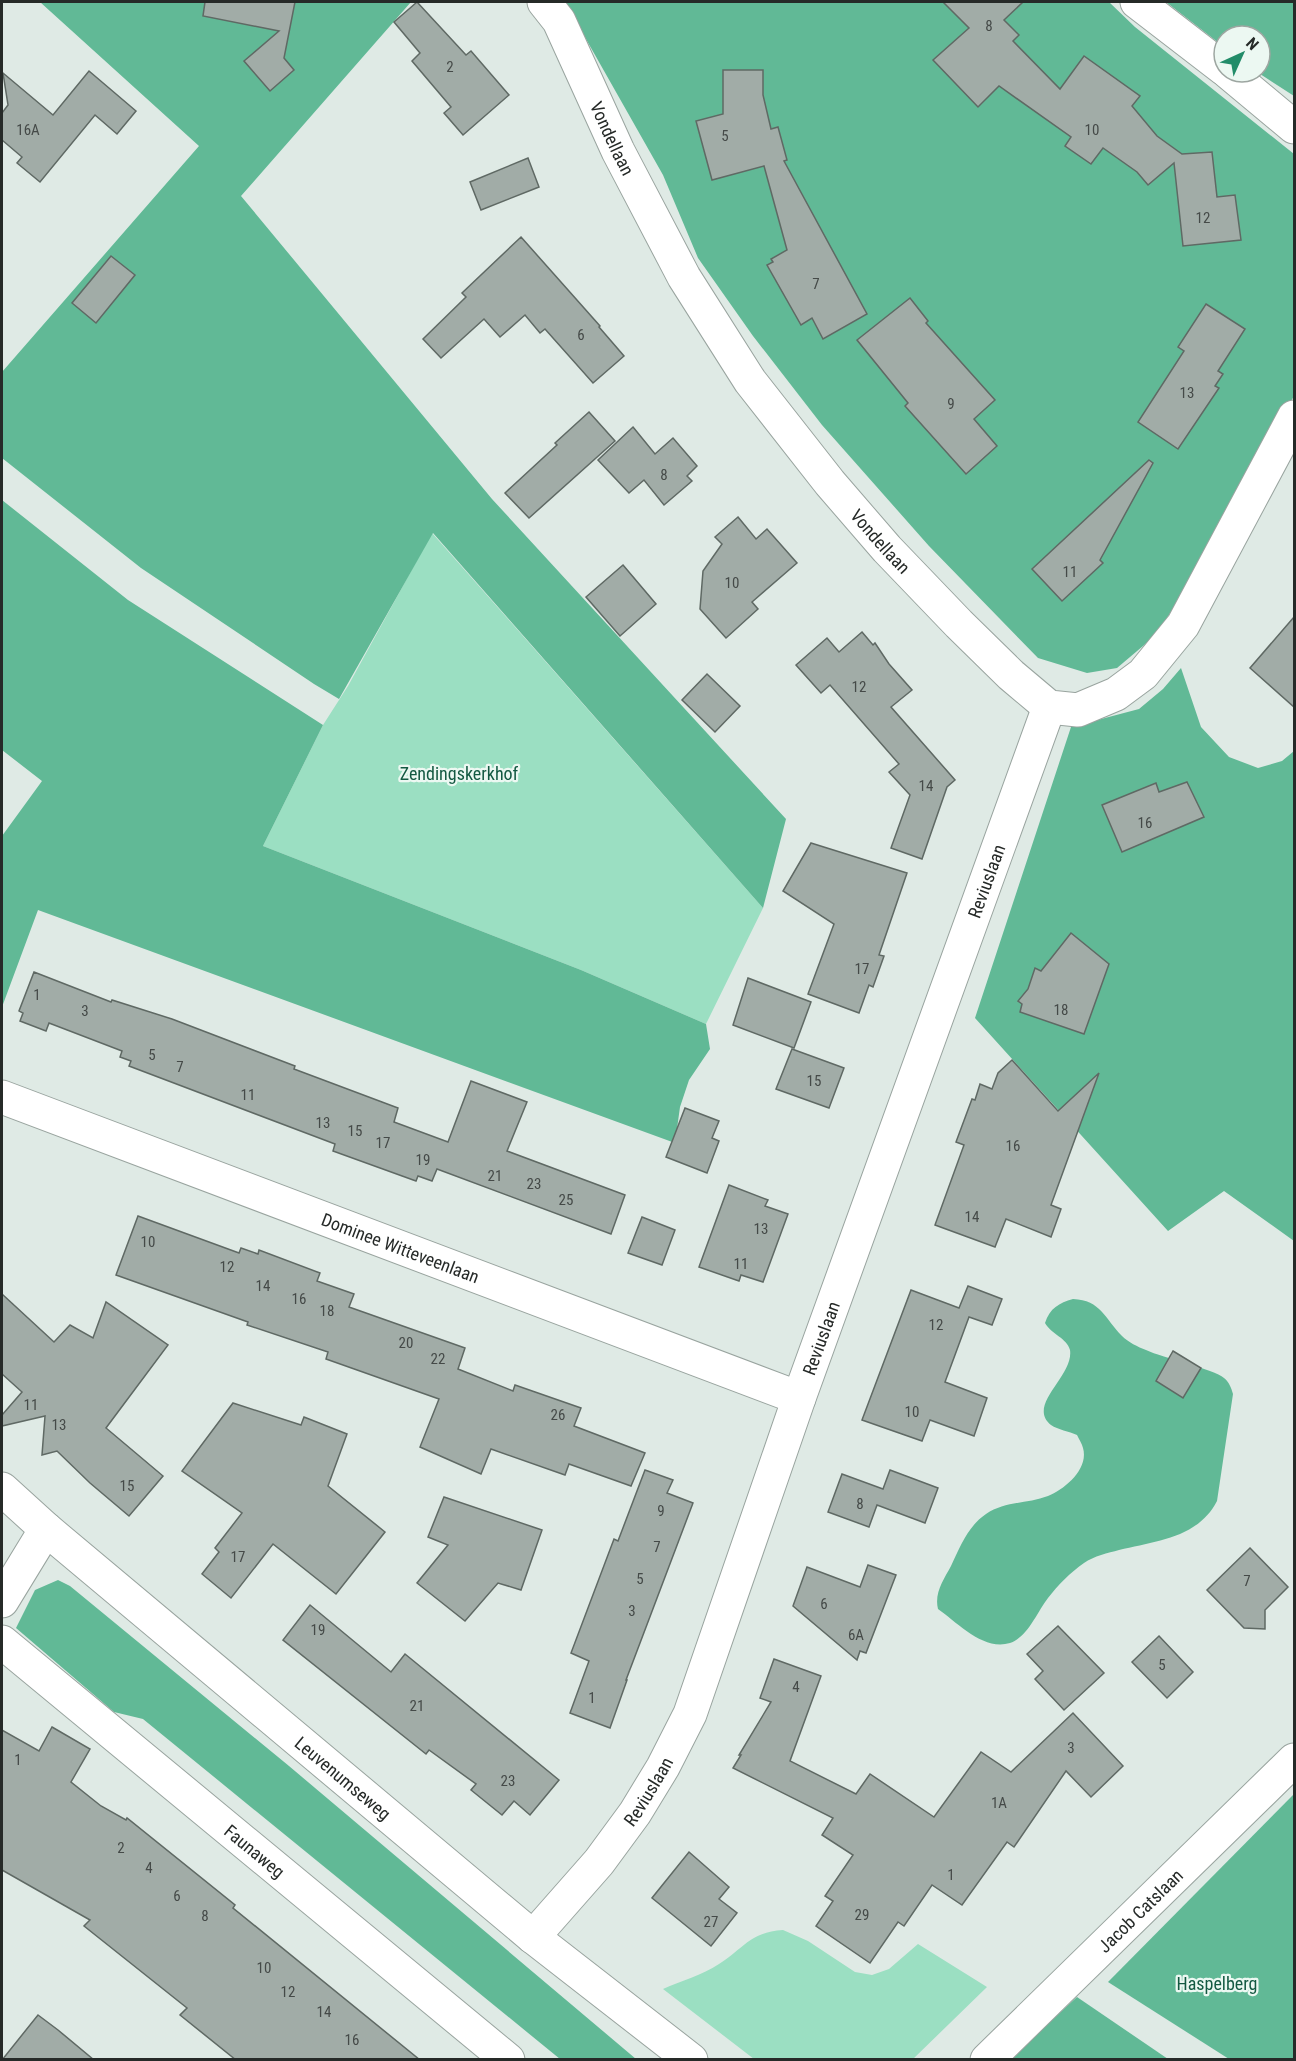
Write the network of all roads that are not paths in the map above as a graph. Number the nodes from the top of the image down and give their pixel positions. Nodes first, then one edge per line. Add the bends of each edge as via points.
1 (544, 2) edge
2 (1137, 2) edge
3 (1212, 60) edge
4 (1242, 84) edge
5 (1294, 127) edge
6 (1294, 417) edge
7 (1049, 707) junction
8 (2, 1098) edge
9 (799, 1398) junction
10 (2, 1489) edge
11 (46, 1529) junction
12 (2, 1601) edge
13 (2, 1642) edge
14 (1294, 1760) edge
15 (533, 1936) junction
16 (508, 2060) edge
17 (691, 2060) edge
18 (987, 2060) edge

1 - 7 street, Vondellaan via 559,21 618,151 684,277 750,381 887,549 966,632
2 - 3 street
4 - 5 street
6 - 7 street via 1183,625 1143,674 1116,694 1078,710
7 - 9 street, Reviuslaan
8 - 9 street, Dominee Witteveenlaan
9 - 15 street, Reviuslaan via 690,1714 636,1813 599,1862
10 - 11 street, Leuvenumseweg
11 - 12 street
11 - 15 street, Leuvenumseweg
13 - 16 street, Faunaweg
14 - 18 street, Jacob Catslaan
15 - 17 street, Leuvenumseweg

